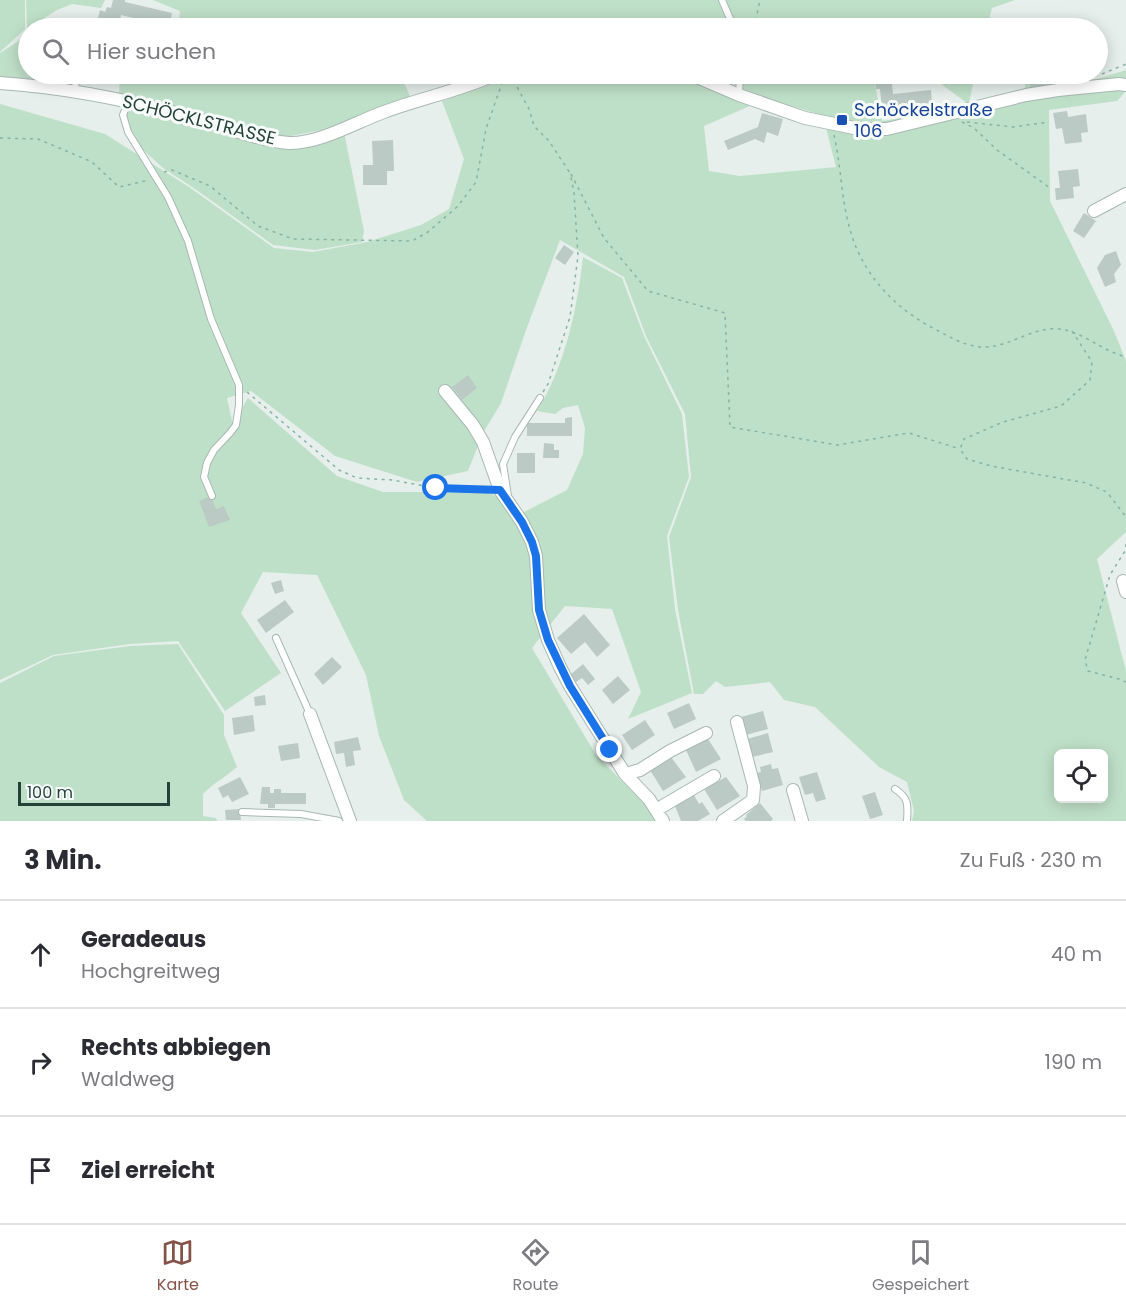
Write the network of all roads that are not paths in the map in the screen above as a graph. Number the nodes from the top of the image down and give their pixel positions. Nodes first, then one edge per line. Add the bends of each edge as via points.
1 (722, 0) edge
2 (730, 18) edge
3 (0, 82) edge
4 (75, 84) edge
5 (479, 84) edge
6 (714, 84) edge
7 (740, 84) edge
8 (1126, 85) edge
9 (75, 91) junction
10 (739, 94) junction
11 (128, 102) junction
12 (1126, 194) edge
13 (1094, 211) dead end
14 (446, 391) dead end
15 (540, 398) road end
16 (212, 496) dead end
17 (509, 503) junction
18 (276, 638) dead end
19 (310, 714) joint
20 (737, 722) dead end
21 (706, 733) dead end
22 (626, 774) junction
23 (714, 776) dead end
24 (895, 789) dead end
25 (793, 790) dead end
26 (242, 812) dead end
27 (659, 815) edge
28 (339, 821) edge
29 (350, 821) edge
30 (723, 821) edge
31 (802, 821) edge
32 (907, 821) edge

1 - 2 lane
3 - 9 street, SCHÖCKLSTRASSE
4 - 9 lane
5 - 11 street, SCHÖCKLSTRASSE via 290,143
6 - 10 street
7 - 10 lane
8 - 10 street via 1058,90 887,129 859,129 806,118
9 - 11 street, SCHÖCKLSTRASSE
11 - 16 lane via 123,115 128,132 168,197 188,241 211,319 239,385 236,425 207,463 204,477
12 - 13 street
14 - 17 street via 483,442 500,490
15 - 17 lane via 503,464
17 - 22 street via 536,556 539,610 548,640 570,686
18 - 19 lane
19 - 29 street
20 - 30 street via 754,786 753,800
21 - 22 street
22 - 27 street
23 - 27 street
24 - 32 lane via 908,803
25 - 31 street
26 - 28 lane via 301,814

